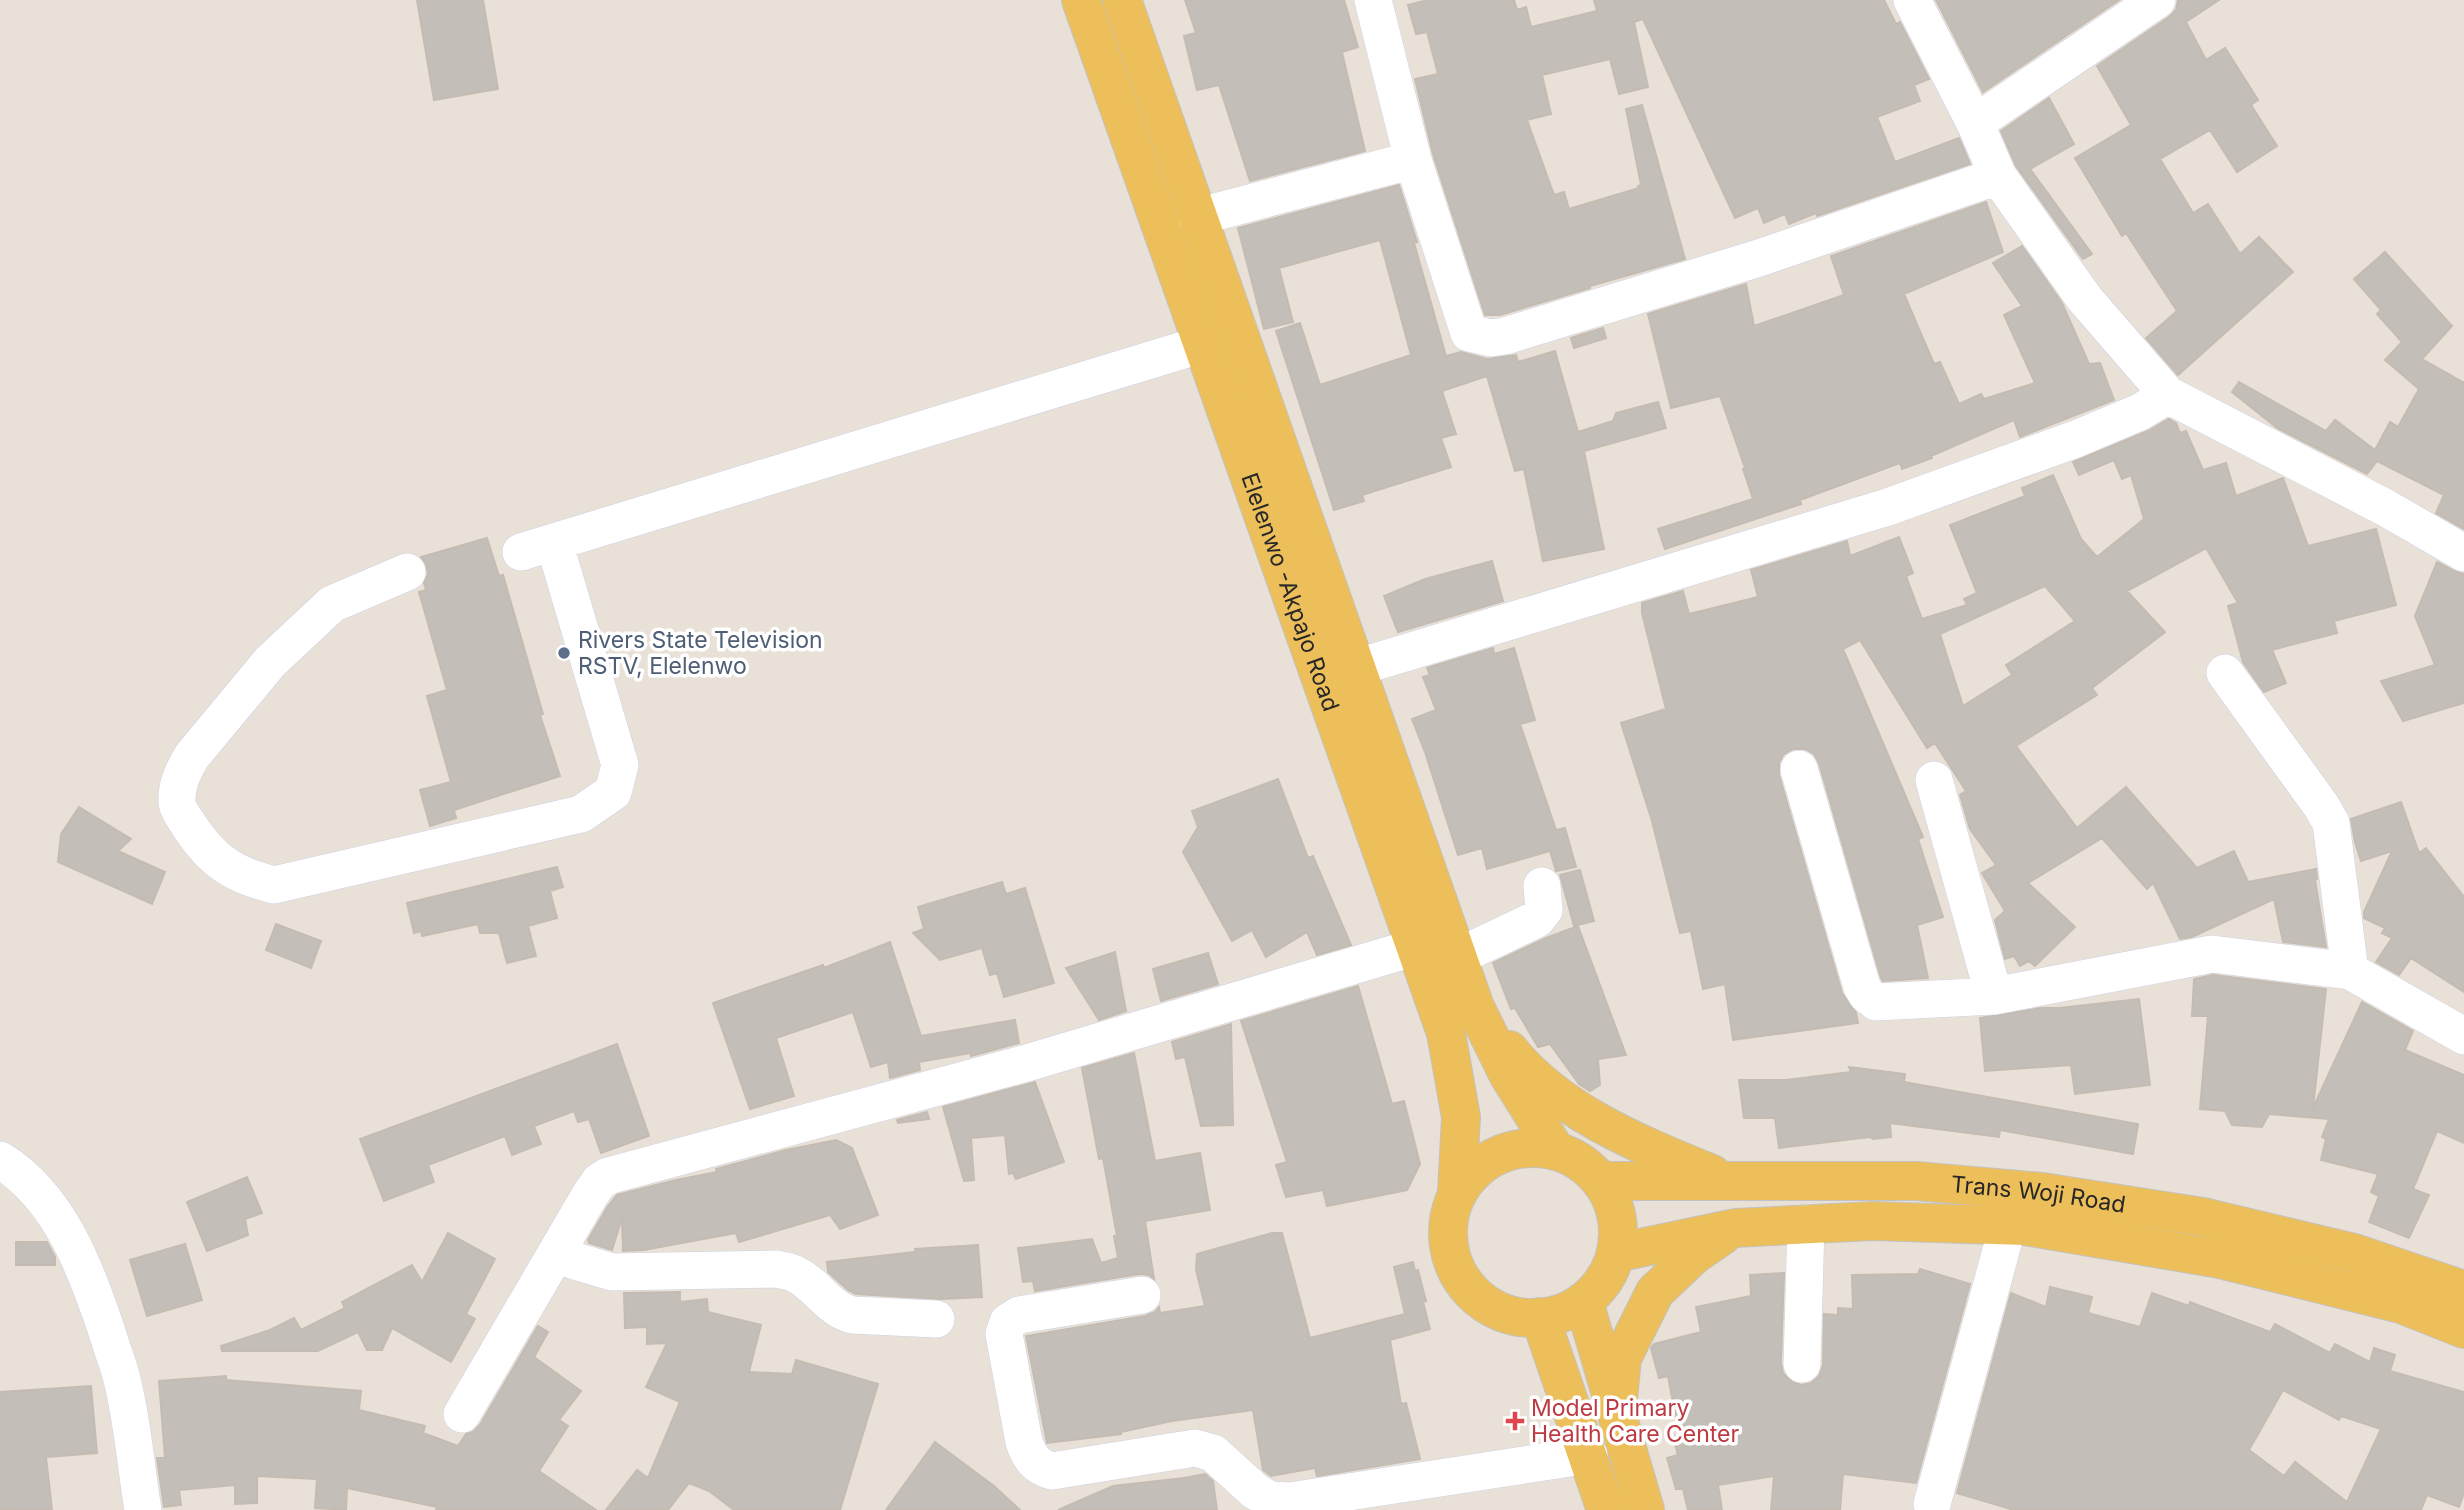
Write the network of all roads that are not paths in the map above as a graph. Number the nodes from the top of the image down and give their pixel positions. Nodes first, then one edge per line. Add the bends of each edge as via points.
1 (1081, 0) edge
2 (1122, 0) edge
3 (1373, 0) edge
4 (1912, 0) edge
5 (2157, 0) edge
6 (1975, 123) junction
7 (1413, 160) junction
8 (1998, 176) junction
9 (1197, 217) junction
10 (1203, 344) junction
11 (2168, 395) junction
12 (2464, 553) edge
13 (407, 572) dead end
14 (1355, 668) junction
15 (2225, 673) dead end
16 (1799, 769) dead end
17 (1934, 780) dead end
18 (1542, 886) dead end
19 (1416, 947) junction
20 (1457, 957) junction
21 (2350, 971) junction
22 (1994, 996) junction
23 (1475, 1007) junction
24 (2464, 1036) edge
25 (1556, 1151) junction
26 (0, 1160) edge
27 (1601, 1181) junction
28 (1730, 1182) junction
29 (1457, 1192) junction
30 (1806, 1224) junction
31 (2008, 1226) junction
32 (1735, 1228) junction
33 (1616, 1253) junction
34 (555, 1255) junction
35 (2464, 1290) edge
36 (1142, 1295) dead end
37 (1584, 1302) junction
38 (1540, 1317) junction
39 (936, 1319) dead end
40 (2464, 1329) edge
41 (1802, 1364) dead end
42 (1617, 1410) junction
43 (462, 1414) dead end
44 (1589, 1455) junction
45 (1932, 1504) dead end
46 (143, 1510) edge
47 (1606, 1510) edge
48 (1645, 1510) edge

1 - 10 main road, Elelenwo -Akpajo Road
2 - 9 main road, Elelenwo -Akpajo Road
3 - 7 street
4 - 6 street
5 - 6 street
6 - 8 street
7 - 8 street via 1462,305 1463,320 1469,333 1491,338 1759,258
7 - 9 street
8 - 11 street via 2084,299
9 - 14 main road, Elelenwo -Akpajo Road
10 - 13 street via 537,547 620,765 613,792 581,814 274,885 228,868 203,847 177,807 180,780 192,756 270,662 331,604
10 - 19 main road, Elelenwo -Akpajo Road
11 - 12 street
11 - 14 street via 2076,439 1888,507
14 - 20 main road, Elelenwo -Akpajo Road
15 - 21 street via 2331,823
16 - 22 street via 1867,995 1876,1002
17 - 22 street
18 - 20 street via 1544,910 1538,919
19 - 29 main road, Elelenwo -Akpajo Road via 1446,1033 1461,1117
19 - 34 street via 1027,1063 608,1175 594,1189
20 - 23 main road, Elelenwo -Akpajo Road
21 - 22 street via 2212,954
21 - 24 street
23 - 25 main road, Elelenwo -Akpajo Road via 1509,1076
23 - 28 main road via 1523,1067 1568,1104 1630,1140
25 - 27 main road via 1581,1162
25 - 29 main road via 1529,1147 1500,1154 1476,1169
26 - 46 street via 42,1198 72,1243 96,1298 123,1384
27 - 28 main road, Trans Woji Road
27 - 33 main road via 1614,1205 1619,1231
28 - 35 main road, Trans Woji Road via 1916,1181 2042,1192 2203,1217 2354,1253
29 - 38 main road via 1448,1219 1448,1248 1459,1275 1477,1298 1502,1313
30 - 31 main road, Trans Woji Road via 1873,1221
30 - 32 main road, Trans Woji Road
30 - 41 street
31 - 40 main road, Trans Woji Road via 2220,1259 2401,1304
31 - 45 street
32 - 33 main road, Trans Woji Road
32 - 42 main road via 1694,1255 1655,1292 1622,1358
33 - 37 main road via 1603,1283
34 - 39 street via 612,1272 778,1269 795,1274 842,1312
34 - 43 street
36 - 44 street via 1019,1315 1008,1322 1004,1334 1024,1442 1030,1458 1041,1468 1052,1471 1195,1448 1213,1453 1270,1500 1290,1501
37 - 38 main road via 1559,1315
37 - 42 main road
38 - 44 main road
42 - 48 main road
44 - 47 main road

